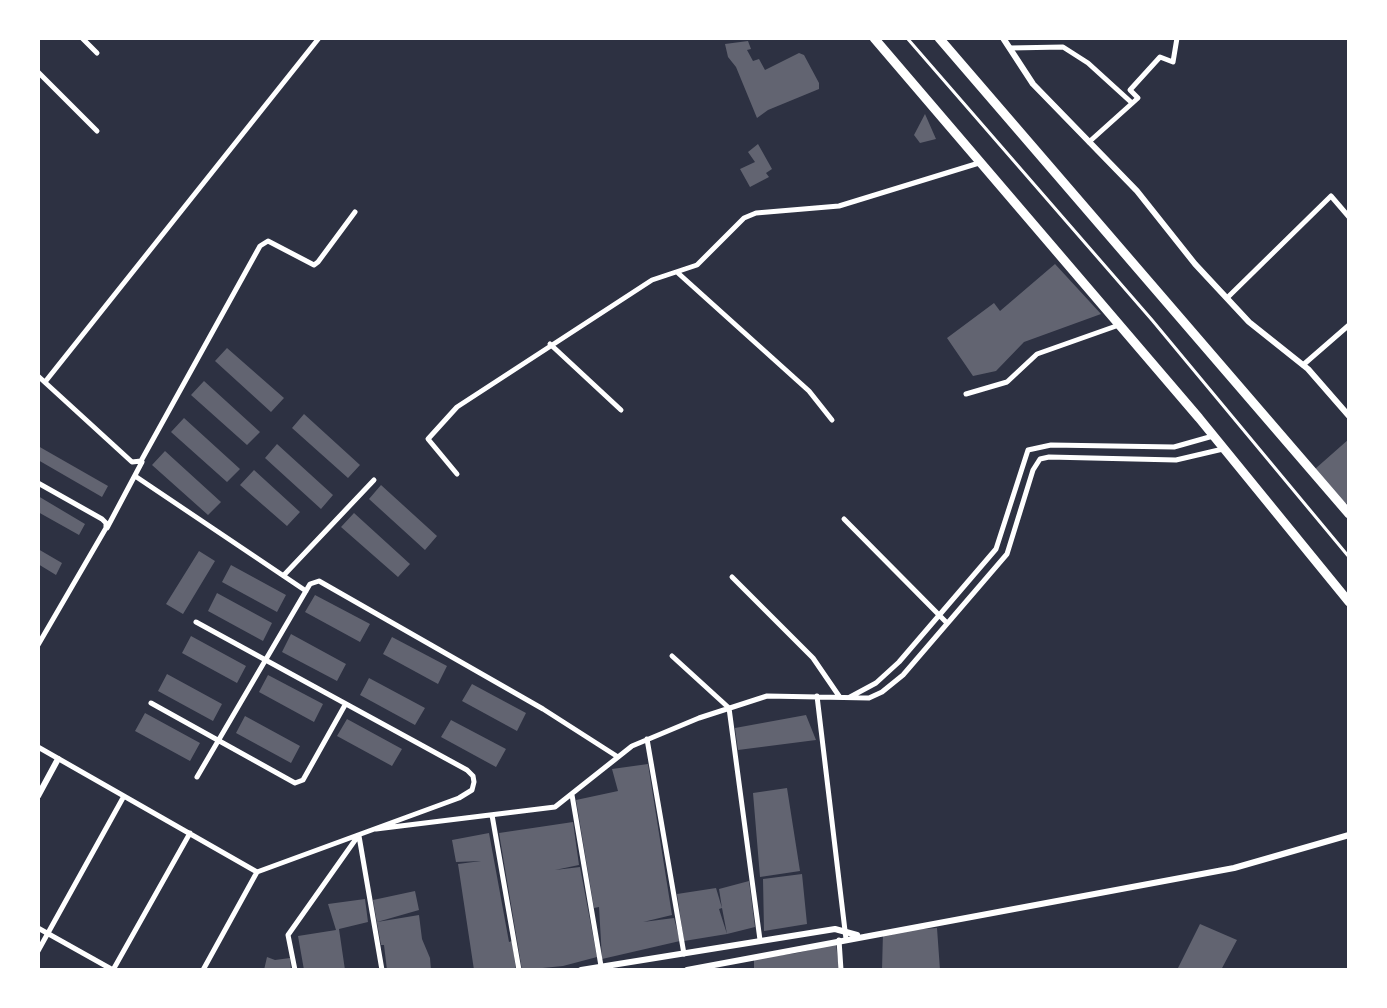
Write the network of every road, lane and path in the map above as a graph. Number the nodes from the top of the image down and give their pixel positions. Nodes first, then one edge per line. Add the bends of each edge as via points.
1 (82, 38) edge
2 (319, 38) edge
3 (874, 38) edge
4 (907, 38) edge
5 (939, 38) edge
6 (1003, 38) edge
7 (1017, 38) edge
8 (1056, 38) edge
9 (1177, 38) edge
10 (1050, 47) junction
11 (1010, 48) junction
12 (97, 53) dead end
13 (38, 72) edge
14 (1132, 103) junction
15 (97, 131) dead end
16 (1089, 142) junction
17 (981, 162) junction
18 (355, 212) dead end
19 (1349, 217) edge
20 (678, 273) junction
21 (1227, 298) junction
22 (1120, 325) junction
23 (1349, 325) edge
24 (550, 344) junction
25 (1303, 365) junction
26 (38, 376) edge
27 (45, 382) junction
28 (966, 394) dead end
29 (621, 410) dead end
30 (1349, 416) edge
31 (832, 420) dead end
32 (1213, 436) junction
33 (1223, 449) junction
34 (145, 457) junction
35 (457, 474) dead end
36 (135, 476) junction
37 (374, 480) dead end
38 (38, 483) edge
39 (1349, 514) edge
40 (844, 519) dead end
41 (106, 528) junction
42 (1349, 557) edge
43 (284, 575) junction
44 (732, 577) dead end
45 (306, 591) junction
46 (1349, 602) edge
47 (939, 615) junction
48 (196, 622) dead end
49 (947, 623) junction
50 (38, 645) edge
51 (672, 656) dead end
52 (265, 662) junction
53 (817, 696) junction
54 (839, 696) junction
55 (849, 698) junction
56 (151, 703) dead end
57 (345, 705) junction
58 (729, 708) junction
59 (647, 739) junction
60 (218, 741) junction
61 (38, 747) edge
62 (618, 757) junction
63 (58, 759) junction
64 (197, 777) dead end
65 (572, 794) junction
66 (38, 796) edge
67 (124, 796) junction
68 (492, 815) junction
69 (376, 829) junction
70 (190, 833) junction
71 (359, 835) junction
72 (1349, 835) edge
73 (257, 872) junction
74 (38, 928) edge
75 (844, 930) junction
76 (48, 934) junction
77 (859, 936) junction
78 (760, 940) junction
79 (842, 940) junction
80 (38, 951) edge
81 (684, 954) junction
82 (601, 966) junction
83 (718, 967) edge
84 (113, 970) edge
85 (203, 970) edge
86 (295, 970) edge
87 (382, 970) edge
88 (519, 970) edge
89 (581, 970) edge
90 (687, 970) edge
91 (841, 970) edge

1 - 12 street
2 - 27 street
3 - 17 highway
4 - 42 lane
5 - 39 highway
6 - 11 street
7 - 11 street
8 - 10 street
9 - 14 street via 1173,62 1160,57 1130,90 1138,98
10 - 11 street
10 - 14 street via 1063,47 1088,63
11 - 16 street via 1033,84
13 - 15 street
14 - 16 street
16 - 21 street
17 - 20 street via 839,206 756,213 736,224 697,265
17 - 22 highway
18 - 34 street via 314,265 268,241 260,246
19 - 21 street via 1331,196
20 - 24 street via 652,280
20 - 31 street via 809,391
21 - 25 street
22 - 28 street via 1037,354 1007,382
22 - 32 highway
23 - 25 street
24 - 29 street
24 - 35 street via 457,407 430,435 429,442
25 - 30 street
26 - 27 street
27 - 34 street via 132,462
32 - 33 highway
32 - 47 street via 1174,447 1051,445 1028,450 996,549
33 - 46 highway
33 - 49 street via 1176,460 1040,459 1007,554
34 - 36 street
36 - 41 street
36 - 43 street
37 - 43 street
38 - 41 street via 102,519
40 - 47 street
41 - 50 street
43 - 45 street
44 - 54 street via 813,658
45 - 52 street
45 - 62 street via 319,581
47 - 49 street
47 - 55 street via 885,676
48 - 52 street
49 - 55 street via 893,684 869,698
51 - 58 street
52 - 57 street
52 - 60 street
53 - 54 street
53 - 58 street via 767,696
53 - 75 street
54 - 55 street
56 - 60 street
57 - 60 street via 299,783
57 - 69 street via 473,776 467,795
58 - 59 street
58 - 78 street
59 - 62 street
59 - 81 street
60 - 64 street
61 - 63 street
62 - 65 street
63 - 66 street
63 - 67 street
65 - 68 street via 555,807
65 - 82 street
67 - 70 street
67 - 76 street
68 - 69 street
68 - 88 street
69 - 71 street
70 - 73 street
70 - 84 street
71 - 73 street
71 - 86 street via 288,935
71 - 87 street
72 - 77 street via 1234,868
73 - 85 street
74 - 76 street
75 - 77 street
75 - 78 street
75 - 79 street
76 - 80 street
76 - 84 street
77 - 79 street
78 - 81 street
79 - 83 street
79 - 91 street
81 - 82 street
82 - 89 street
83 - 90 street

